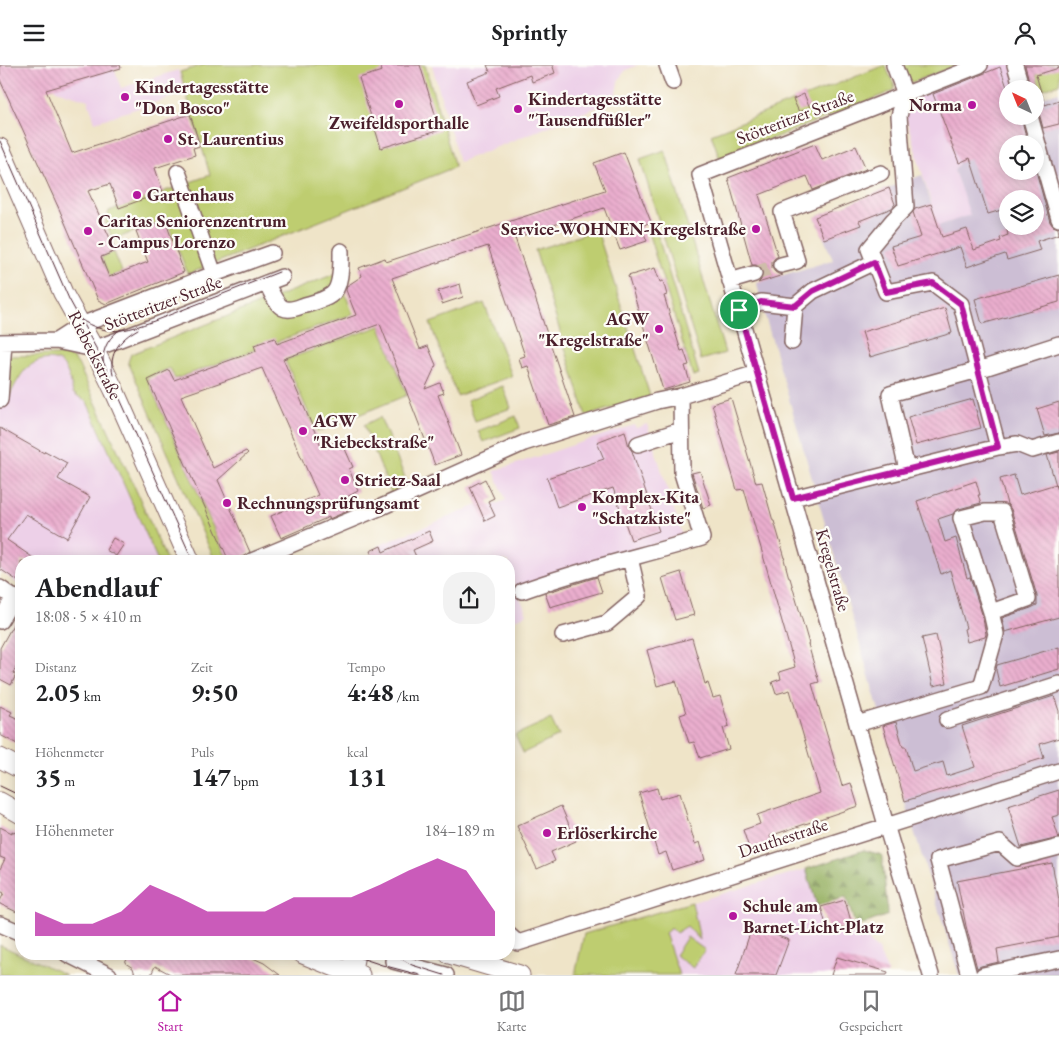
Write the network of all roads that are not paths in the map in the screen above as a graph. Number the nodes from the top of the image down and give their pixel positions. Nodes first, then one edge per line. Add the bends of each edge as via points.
1 (667, 65) edge
2 (894, 65) edge
3 (980, 65) edge
4 (1015, 65) edge
5 (1019, 80) edge
6 (673, 82) dead end
7 (905, 94) junction
8 (1033, 125) edge
9 (0, 148) edge
10 (178, 173) dead end
11 (881, 173) dead end
12 (700, 175) joint
13 (1059, 219) edge
14 (340, 251) dead end
15 (272, 253) dead end
16 (874, 262) junction
17 (781, 265) tunnel mouth
18 (214, 274) junction
19 (754, 274) tunnel mouth
20 (282, 277) dead end
21 (730, 281) junction
22 (266, 283) junction
23 (795, 306) junction
24 (739, 310) junction
25 (81, 325) junction
26 (56, 341) junction
27 (2, 342) edge
28 (792, 342) dead end
29 (1059, 344) edge
30 (94, 349) junction
31 (978, 370) junction
32 (757, 373) junction
33 (681, 396) junction
34 (0, 400) edge
35 (681, 430) junction
36 (1059, 442) edge
37 (638, 444) dead end
38 (998, 447) junction
39 (907, 470) junction
40 (793, 498) junction
41 (187, 555) edge
42 (266, 555) edge
43 (630, 558) junction
44 (0, 588) edge
45 (522, 591) dead end
46 (15, 599) edge
47 (15, 602) edge
48 (991, 612) junction
49 (0, 621) edge
50 (563, 635) dead end
51 (1059, 684) edge
52 (947, 720) dead end
53 (857, 724) junction
54 (0, 758) edge
55 (15, 766) edge
56 (1059, 771) edge
57 (0, 803) edge
58 (15, 811) edge
59 (886, 825) junction
60 (1059, 847) edge
61 (0, 924) edge
62 (15, 930) edge
63 (515, 938) edge
64 (1059, 959) edge
65 (79, 960) edge
66 (319, 960) edge
67 (391, 960) edge
68 (395, 960) edge
69 (470, 960) edge
70 (345, 970) edge
71 (109, 975) edge
72 (424, 975) edge
73 (446, 975) edge
74 (520, 975) edge
75 (931, 975) edge
76 (969, 975) edge
77 (982, 975) edge

1 - 6 street
2 - 7 street
3 - 7 street, Stötteritzer Straße
4 - 5 street
7 - 12 street, Stötteritzer Straße
7 - 16 street via 899,116 906,207 869,249
8 - 13 street
9 - 25 main road, Riebeckstraße
10 - 18 street
11 - 17 street via 782,212 797,261
12 - 21 street, Kregelstraße
14 - 22 street via 338,283 332,295 288,310 277,302
15 - 18 street, Stötteritzer Straße
16 - 23 street via 813,291
16 - 31 street via 886,292 933,283 961,304
18 - 25 street, Stötteritzer Straße
19 - 21 street
20 - 22 street, Stötteritzer Straße
21 - 24 street, Kregelstraße
22 - 30 street, Stötteritzer Straße
23 - 24 street via 761,302
23 - 28 street
24 - 32 street, Kregelstraße
25 - 26 street, Stötteritzer Straße
25 - 30 main road, Riebeckstraße
26 - 27 street, Stötteritzer Straße
26 - 30 street, Stötteritzer Straße
27 - 34 street
29 - 31 street
30 - 41 main road, Riebeckstraße
31 - 38 street
31 - 39 street via 890,394
32 - 33 street
32 - 40 street, Kregelstraße
33 - 35 street
33 - 42 street via 524,443
35 - 37 street
35 - 43 street via 682,473 702,539
36 - 38 street via 1032,450 1017,444
38 - 39 street
39 - 40 street
40 - 53 street, Kregelstraße
43 - 45 street
43 - 50 street via 639,596 606,623
44 - 46 street
47 - 49 street
48 - 48 street via 1028,599 1002,512 985,512 962,518
48 - 53 street via 996,634 981,687
51 - 52 street
53 - 59 street, Kregelstraße
54 - 55 main road
56 - 59 street, Dauthestraße
57 - 58 main road
59 - 63 street, Dauthestraße
59 - 75 street, Kregelstraße
60 - 76 street via 1017,858 1000,843 938,860
61 - 62 street
64 - 77 street
65 - 71 street
66 - 70 main road
67 - 72 street
68 - 73 street
69 - 74 main road

